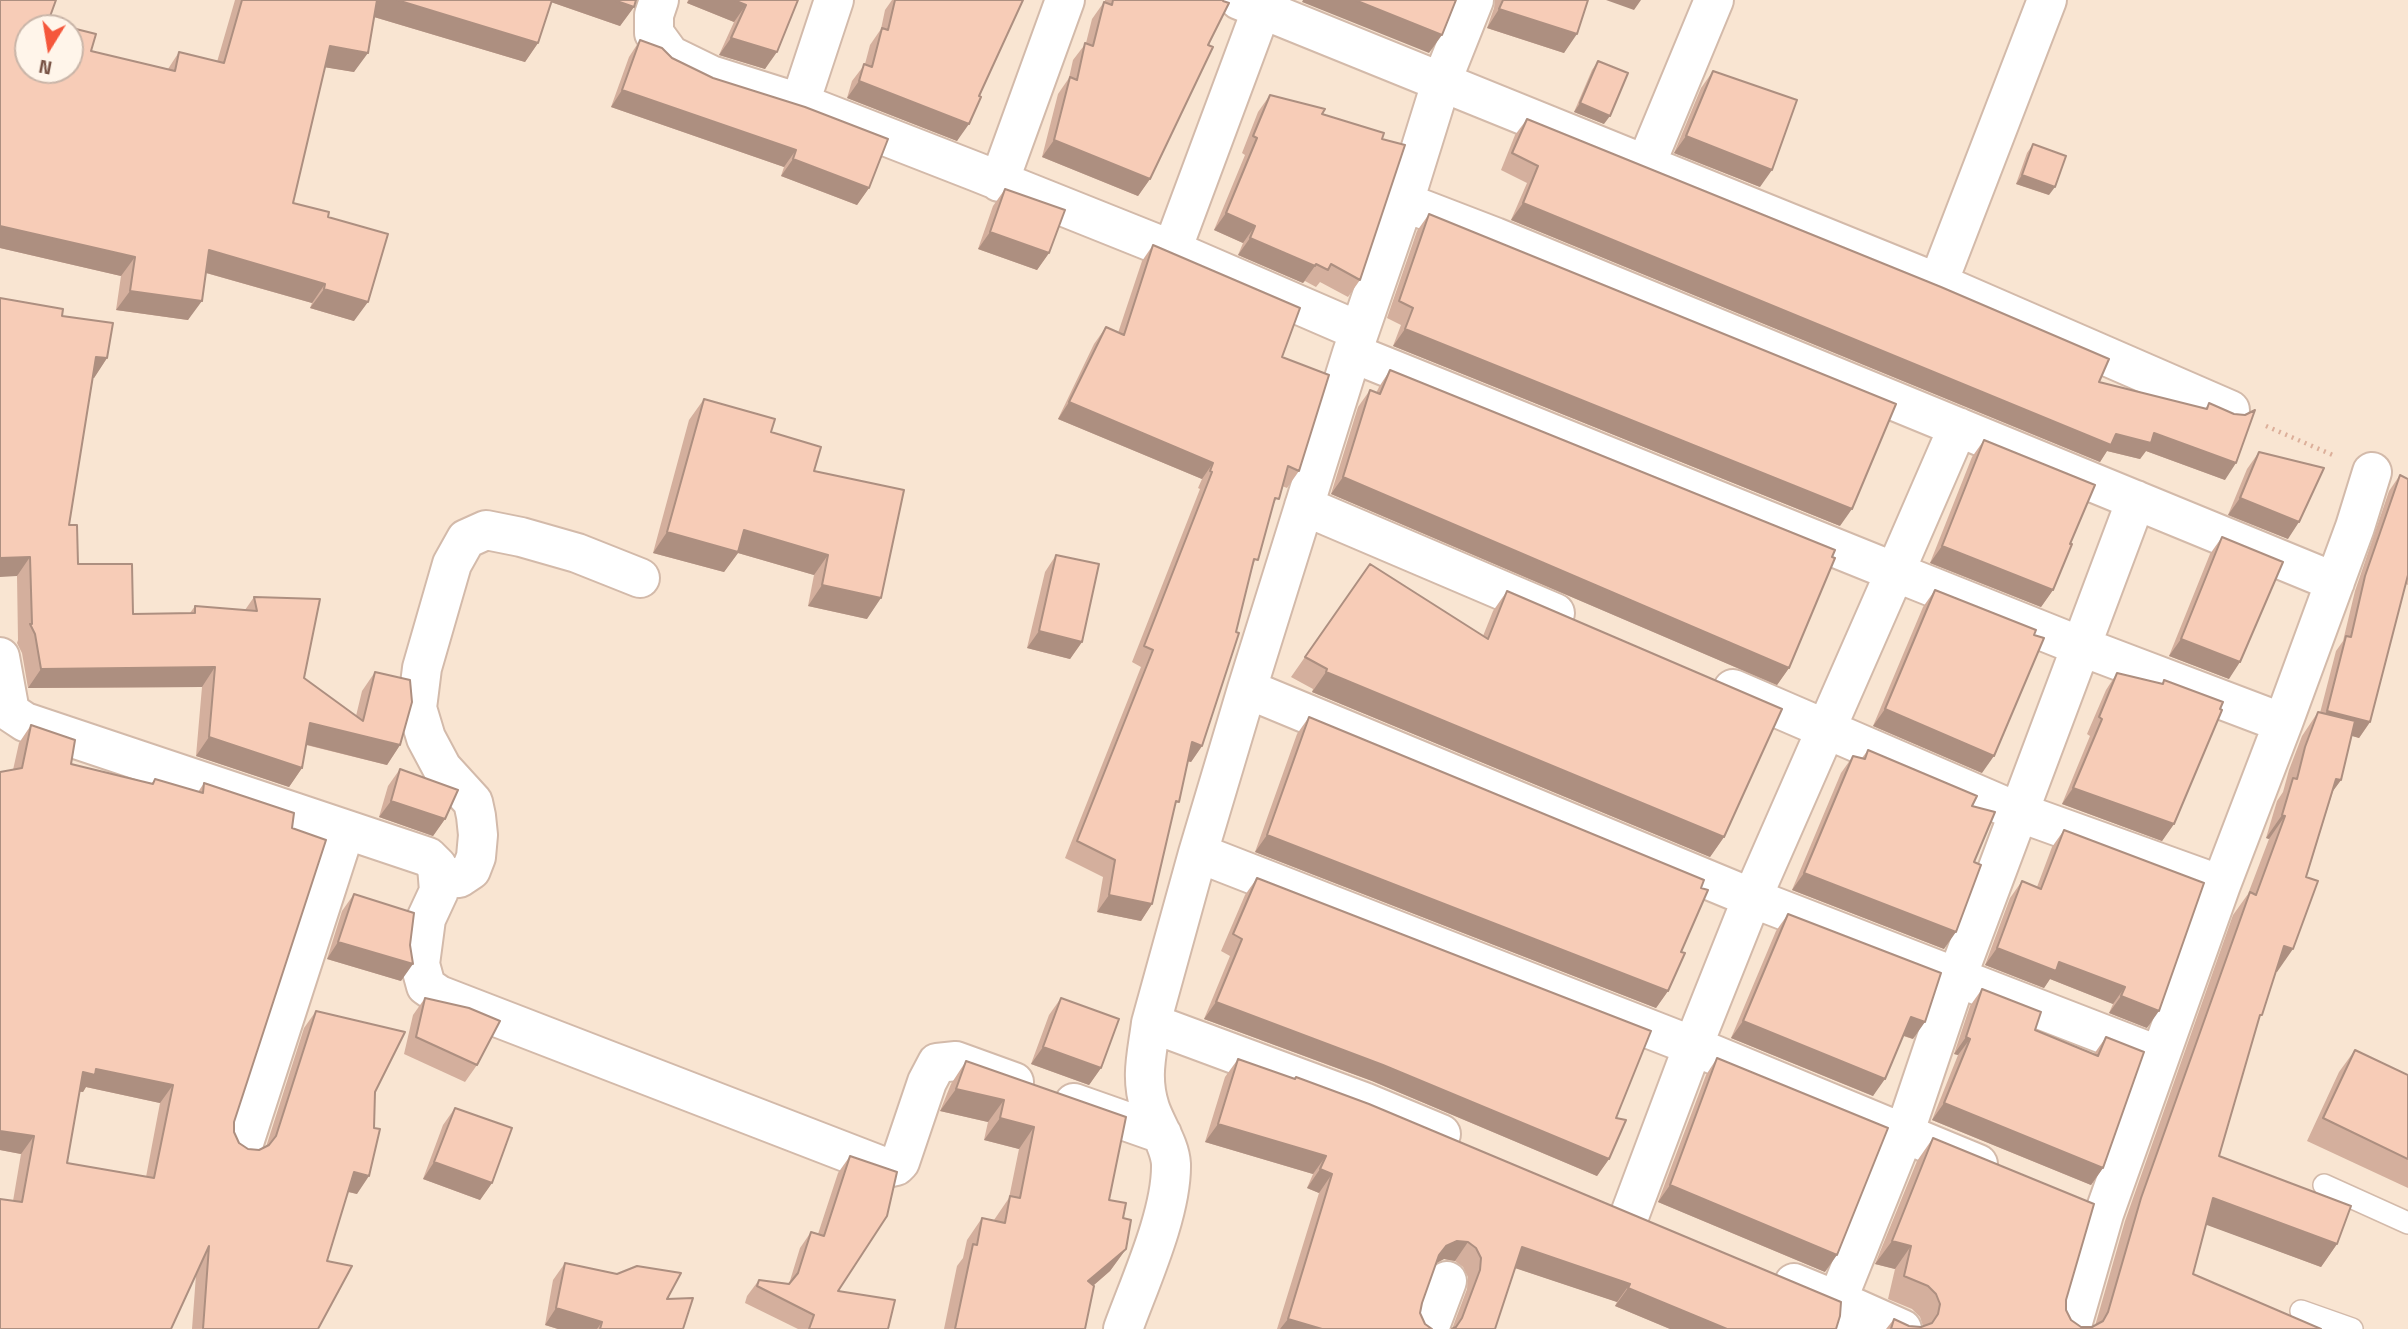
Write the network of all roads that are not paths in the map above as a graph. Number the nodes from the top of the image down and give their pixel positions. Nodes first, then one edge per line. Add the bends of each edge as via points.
1 (659, 0) edge
2 (834, 0) edge
3 (1042, 0) edge
4 (1065, 0) edge
5 (1474, 0) edge
6 (1714, 0) edge
7 (2047, 0) edge
8 (1255, 3) edge
9 (1441, 83) junction
10 (800, 103) junction
11 (1646, 164) junction
12 (988, 177) junction
13 (1404, 202) junction
14 (1172, 250) junction
15 (1938, 283) junction
16 (1355, 342) junction
17 (2230, 410) edge
18 (1958, 427) junction
19 (2372, 472) road end
20 (2136, 500) junction
21 (1304, 506) junction
22 (1895, 572) junction
23 (640, 579) dead end
24 (2335, 582) junction
25 (1584, 626) edge
26 (2080, 646) junction
27 (0, 657) edge
28 (1699, 675) edge
29 (1247, 689) junction
30 (2283, 723) junction
31 (1826, 729) junction
32 (2018, 812) junction
33 (345, 831) junction
34 (1198, 853) junction
35 (439, 879) junction
36 (2221, 885) junction
37 (1752, 898) junction
38 (1957, 977) junction
39 (1152, 1023) junction
40 (1693, 1046) junction
41 (2160, 1056) junction
42 (1161, 1134) junction
43 (1904, 1134) junction
44 (243, 1146) edge
45 (1478, 1150) edge
46 (2004, 1174) edge
47 (2324, 1185) dead end
48 (1592, 1198) edge
49 (2066, 1199) edge
50 (2104, 1214) junction
51 (2408, 1223) edge
52 (1759, 1268) edge
53 (1447, 1281) dead end
54 (2301, 1311) dead end
55 (1847, 1313) edge
56 (1123, 1329) edge
57 (1429, 1329) edge
58 (1902, 1329) edge
59 (2071, 1329) edge
60 (2352, 1329) edge

1 - 10 street via 654,33 670,55 711,75
2 - 10 street
3 - 12 street
4 - 12 street
5 - 9 street
6 - 11 street
7 - 15 street
8 - 9 street
8 - 14 street
9 - 11 street
9 - 13 street
10 - 12 street
11 - 15 street
12 - 14 street
13 - 16 street
13 - 18 street
14 - 16 street
15 - 17 street
16 - 21 street
16 - 22 street
18 - 20 street
18 - 22 street
19 - 24 street
20 - 24 street
20 - 26 street
21 - 25 street
21 - 29 street
22 - 26 street
22 - 31 street
23 - 35 street via 522,537 486,530 466,539 453,564 433,629 417,708 442,768 473,802 476,816 476,857 471,870 459,878
24 - 30 street
26 - 30 street
26 - 32 street
27 - 33 street via 10,712 25,722
28 - 31 street
29 - 34 street
29 - 37 street
30 - 36 street
31 - 32 street
31 - 37 street
32 - 36 street
32 - 38 street
33 - 35 street via 428,858 437,866
33 - 44 street
34 - 39 street
34 - 40 street
35 - 42 street via 439,891 426,919 420,964 426,986 439,995 887,1168 900,1162 937,1063 956,1061
36 - 41 street
37 - 38 street
37 - 40 street
38 - 41 street
38 - 43 street
39 - 42 street via 1143,1078
39 - 45 street
40 - 43 street
40 - 48 street via 1643,1220
41 - 50 street
42 - 56 street via 1171,1161 1168,1192
43 - 46 street
43 - 55 street
47 - 51 lane
49 - 50 street
50 - 59 street
52 - 55 street
53 - 57 street
54 - 60 lane
55 - 58 street

